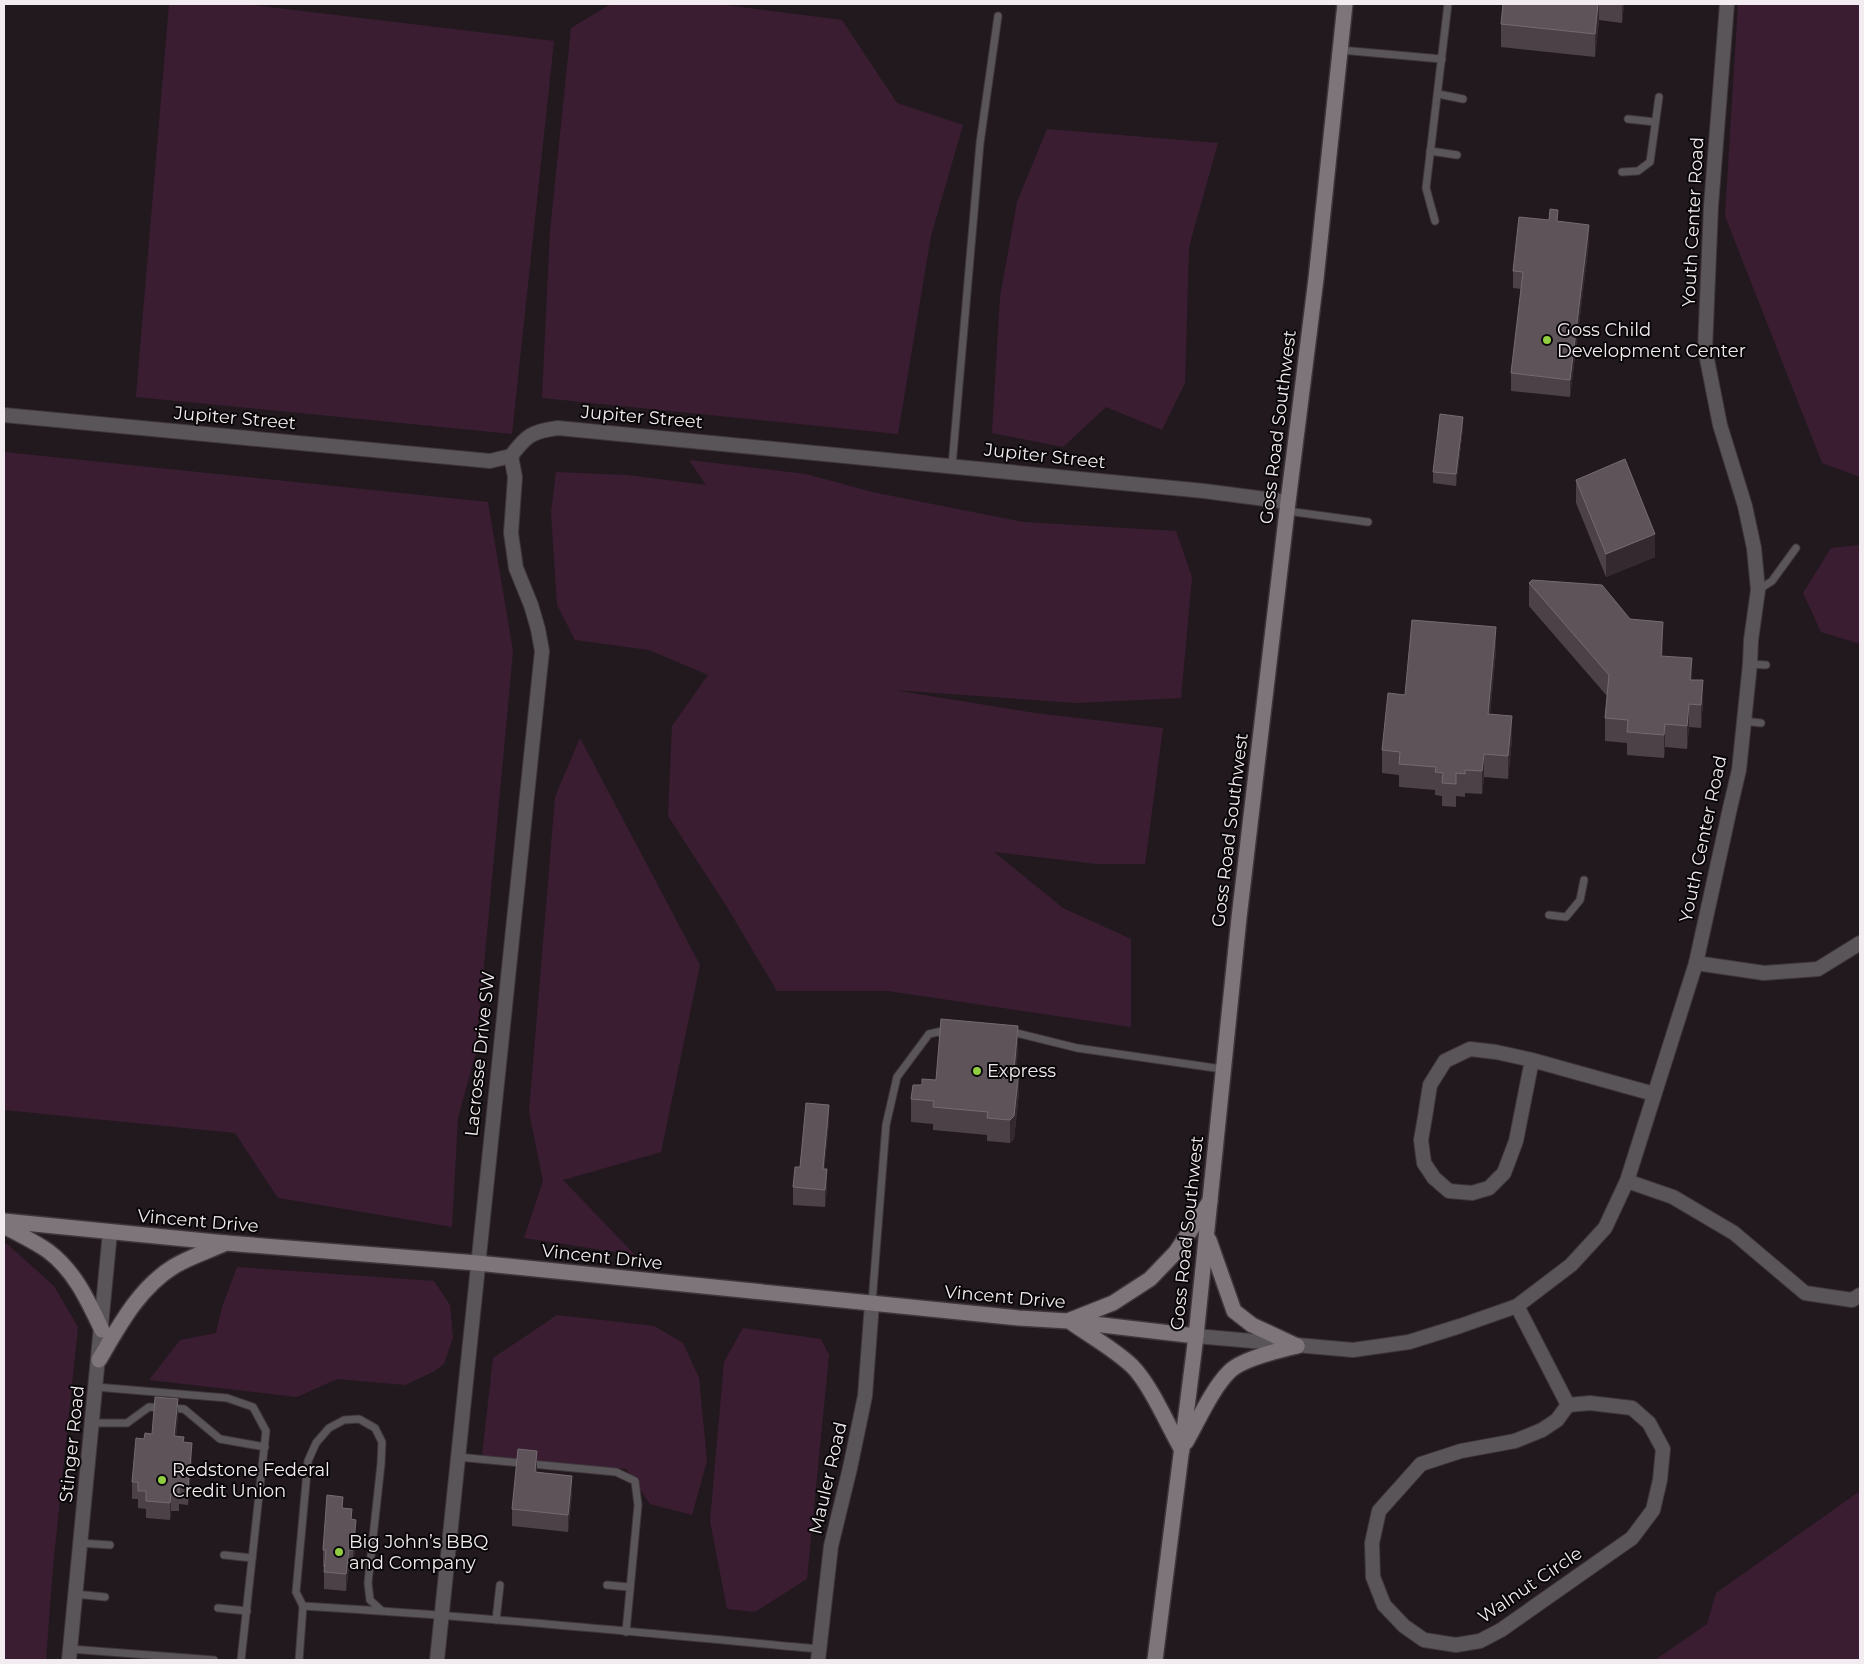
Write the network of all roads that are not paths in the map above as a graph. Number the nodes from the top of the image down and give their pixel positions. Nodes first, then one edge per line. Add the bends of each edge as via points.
1 (1346, 4) edge
2 (1448, 4) edge
3 (1727, 4) edge
4 (998, 16) dead end
5 (1340, 50) junction
6 (1442, 59) junction
7 (1438, 94) junction
8 (1658, 97) dead end
9 (1463, 99) dead end
10 (1628, 119) dead end
11 (1655, 122) junction
12 (1430, 152) junction
13 (1457, 154) dead end
14 (1622, 172) dead end
15 (1435, 221) dead end
16 (4, 415) edge
17 (511, 456) junction
18 (952, 466) junction
19 (1287, 507) junction
20 (1368, 522) dead end
21 (1796, 548) dead end
22 (1758, 590) junction
23 (1750, 664) junction
24 (1766, 665) dead end
25 (1744, 721) junction
26 (1761, 723) dead end
27 (1584, 880) dead end
28 (1549, 915) dead end
29 (1860, 943) edge
30 (1696, 963) junction
31 (996, 1027) edge
32 (954, 1028) edge
33 (1532, 1060) junction
34 (1222, 1069) junction
35 (1654, 1094) junction
36 (1627, 1181) junction
37 (1211, 1201) junction
38 (4, 1221) edge
39 (4, 1226) edge
40 (110, 1232) junction
41 (1207, 1234) junction
42 (226, 1243) junction
43 (477, 1263) junction
44 (1860, 1294) edge
45 (872, 1303) junction
46 (1517, 1306) junction
47 (1068, 1321) junction
48 (102, 1330) junction
49 (1196, 1336) junction
50 (1297, 1346) junction
51 (99, 1360) junction
52 (96, 1387) junction
53 (1568, 1406) junction
54 (92, 1423) junction
55 (264, 1447) junction
56 (1182, 1450) junction
57 (458, 1457) junction
58 (80, 1543) junction
59 (110, 1545) dead end
60 (224, 1555) dead end
61 (252, 1558) junction
62 (607, 1585) dead end
63 (500, 1586) dead end
64 (629, 1587) junction
65 (76, 1594) junction
66 (105, 1597) dead end
67 (303, 1606) junction
68 (218, 1608) dead end
69 (381, 1610) junction
70 (247, 1611) junction
71 (442, 1615) junction
72 (496, 1620) junction
73 (626, 1632) junction
74 (69, 1654) edge
75 (819, 1655) edge
76 (214, 1660) edge
77 (241, 1660) edge
78 (299, 1660) edge
79 (437, 1660) edge
80 (1155, 1660) edge

1 - 5 street, Goss Road Southwest
2 - 6 lane
3 - 22 street, Youth Center Road via 1711,206 1705,349 1720,425 1751,531
4 - 18 lane via 980,143
5 - 6 lane
5 - 19 street, Goss Road Southwest via 1316,279
6 - 7 lane
7 - 9 lane
7 - 12 lane
8 - 11 lane
10 - 11 lane
11 - 14 lane via 1650,162 1638,171
12 - 13 lane
12 - 15 lane via 1426,188
16 - 17 street, Jupiter Street via 490,461
17 - 18 street, Jupiter Street via 524,439 541,430 558,428
17 - 43 street, Lacrosse Drive SW via 515,477 511,533 516,568 531,605 542,651
18 - 19 street, Jupiter Street via 1204,491
19 - 20 lane
19 - 34 street, Goss Road Southwest
21 - 22 lane via 1772,581
22 - 23 street, Youth Center Road
23 - 24 lane
23 - 25 street, Youth Center Road
25 - 26 lane
25 - 30 street, Youth Center Road via 1739,770
27 - 28 lane via 1580,900 1566,917
29 - 30 street via 1818,970 1764,974
30 - 35 street, Youth Center Road
31 - 34 lane via 1077,1048
32 - 45 lane via 929,1034 898,1077 886,1125
33 - 33 street via 1470,1050 1445,1061 1430,1085 1421,1140 1424,1163 1434,1178 1449,1191 1472,1193 1489,1188 1504,1173 1516,1141
33 - 35 street
34 - 37 street, Goss Road Southwest
35 - 36 street, Youth Center Road
36 - 44 street via 1673,1197 1734,1233 1805,1294 1852,1300
36 - 46 street, Youth Center Road via 1606,1228 1571,1265
37 - 41 street, Goss Road Southwest
37 - 47 street via 1176,1252 1150,1279 1113,1303
38 - 40 street, Vincent Drive
39 - 48 street via 47,1250 64,1265 81,1287
40 - 42 street, Vincent Drive
40 - 48 street, Stinger Road
41 - 49 street, Goss Road Southwest
41 - 50 street via 1234,1311 1252,1325
42 - 43 street, Vincent Drive
42 - 51 street via 173,1267 146,1289 121,1322
43 - 45 street, Vincent Drive
43 - 57 street, Lacrosse Drive SW
45 - 47 street, Vincent Drive
45 - 75 street, Mauler Road via 865,1396 831,1546
46 - 50 street, Youth Center Road via 1409,1342 1354,1350
46 - 53 street
47 - 49 street, Vincent Drive
47 - 56 street via 1132,1367 1148,1388
48 - 51 street, Stinger Road
49 - 50 street, Youth Center Road
49 - 56 street, Goss Road Southwest
50 - 56 street via 1259,1356 1230,1371
51 - 52 street, Stinger Road
52 - 54 street, Stinger Road
52 - 55 lane via 227,1398 253,1406 266,1431
53 - 53 street, Walnut Circle via 1590,1403 1632,1408 1650,1423 1662,1449 1660,1480 1653,1510 1632,1538 1501,1630 1480,1641 1456,1644 1424,1640 1404,1626 1384,1605 1373,1577 1372,1543 1379,1511 1421,1464 1461,1450 1516,1441 1557,1420
54 - 55 lane via 126,1423 149,1407 184,1409 220,1439
54 - 58 street, Stinger Road
55 - 61 lane
56 - 80 street, Goss Road Southwest
57 - 64 lane via 616,1472 635,1481 638,1505
57 - 71 street, Lacrosse Drive SW
58 - 59 lane
58 - 65 street, Stinger Road
60 - 61 lane
61 - 70 lane
62 - 64 lane
63 - 72 lane
64 - 73 lane
65 - 66 lane
65 - 74 street, Stinger Road
67 - 69 lane
67 - 69 lane via 296,1592 308,1461 316,1443 330,1428 344,1420 360,1419 376,1428 382,1442 368,1583 370,1600
67 - 78 lane
68 - 70 lane
69 - 71 lane
70 - 77 lane
71 - 72 lane
71 - 79 street, Lacrosse Drive SW
72 - 73 lane
73 - 75 lane
74 - 76 lane

